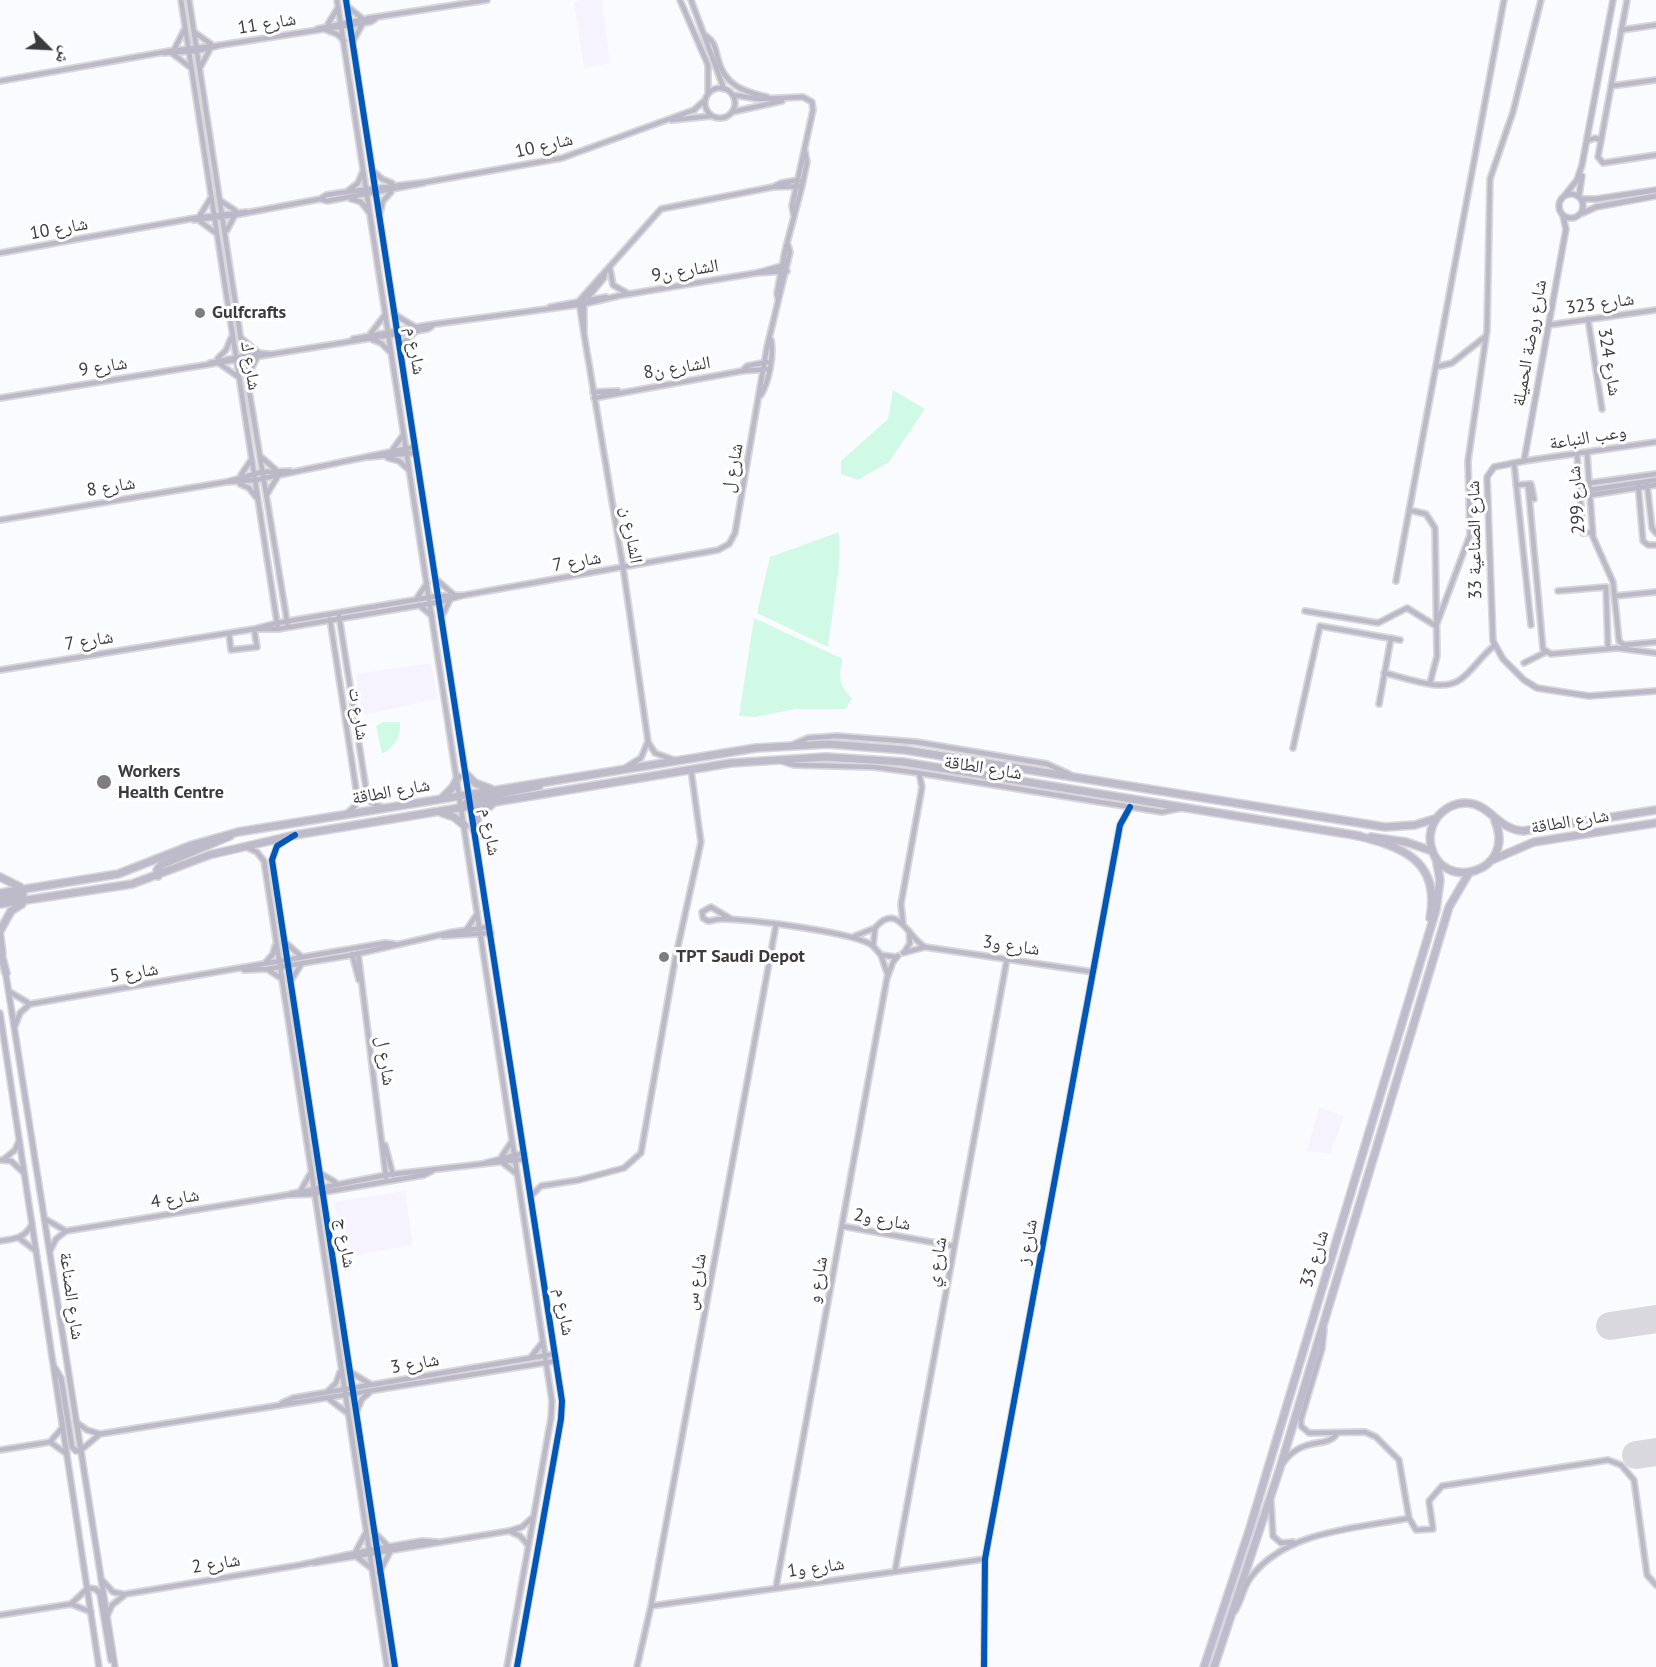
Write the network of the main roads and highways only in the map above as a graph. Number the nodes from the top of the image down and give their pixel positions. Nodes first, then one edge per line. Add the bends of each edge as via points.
1 (466, 774) road end
2 (458, 777) road end
3 (567, 778) junction
4 (493, 790) junction
5 (441, 799) junction
6 (465, 801) junction
7 (498, 801) junction
8 (1656, 810) edge
9 (440, 812) junction
10 (1437, 818) junction
11 (390, 819) junction
12 (1495, 821) junction
13 (1656, 823) edge
14 (465, 826) road end
15 (474, 831) road end
16 (238, 832) junction
17 (1354, 835) junction
18 (1434, 854) junction
19 (1492, 860) junction
20 (1469, 873) junction
21 (158, 876) junction
22 (0, 877) edge
23 (60, 884) junction
24 (28, 889) junction
25 (0, 892) edge
26 (0, 898) edge
27 (29, 900) junction
28 (0, 904) edge
29 (0, 930) edge
30 (1426, 939) junction
31 (0, 950) edge
32 (6, 974) road end
33 (1204, 1667) edge
34 (1214, 1667) edge

1 - 4 main road via 475,783
2 - 5 main road
3 - 4 main road, شارع الطاقة
3 - 6 main road
3 - 10 main road, شارع الطاقة via 792,745 867,746 1385,827 1415,825
4 - 6 main road, شارع الطاقة
5 - 6 main road, شارع الطاقة
5 - 16 main road, شارع الطاقة
6 - 7 main road, شارع الطاقة
6 - 9 main road, شارع الطاقة
6 - 11 main road
7 - 15 main road via 482,812
7 - 17 main road, شارع الطاقة via 691,770 776,759 826,758 903,762
8 - 12 main road, شارع الطاقة via 1523,831
9 - 11 main road, شارع الطاقة
9 - 14 main road
10 - 12 main road via 1450,806 1467,803 1483,808
10 - 18 main road via 1430,837
11 - 21 main road, شارع الطاقة via 241,846
12 - 19 main road via 1499,845
13 - 19 main road, شارع الطاقة via 1534,842
16 - 21 main road via 161,866
16 - 23 main road, شارع الطاقة via 118,874
17 - 18 main road, شارع الطاقة via 1406,842
17 - 30 highway via 1399,848 1423,870 1432,901
18 - 20 main road via 1447,868
18 - 30 highway, شارع 33 via 1439,895
19 - 20 main road
20 - 34 highway, شارع 33 via 1449,907 1280,1468
21 - 27 main road, شارع الطاقة via 107,889
22 - 24 main road via 13,886
23 - 24 main road, شارع الطاقة
23 - 26 main road
24 - 25 main road, شارع الطاقة
27 - 28 main road, شارع الطاقة
27 - 29 main road via 11,911
30 - 33 highway, شارع 33 via 1251,1528
31 - 32 main road

